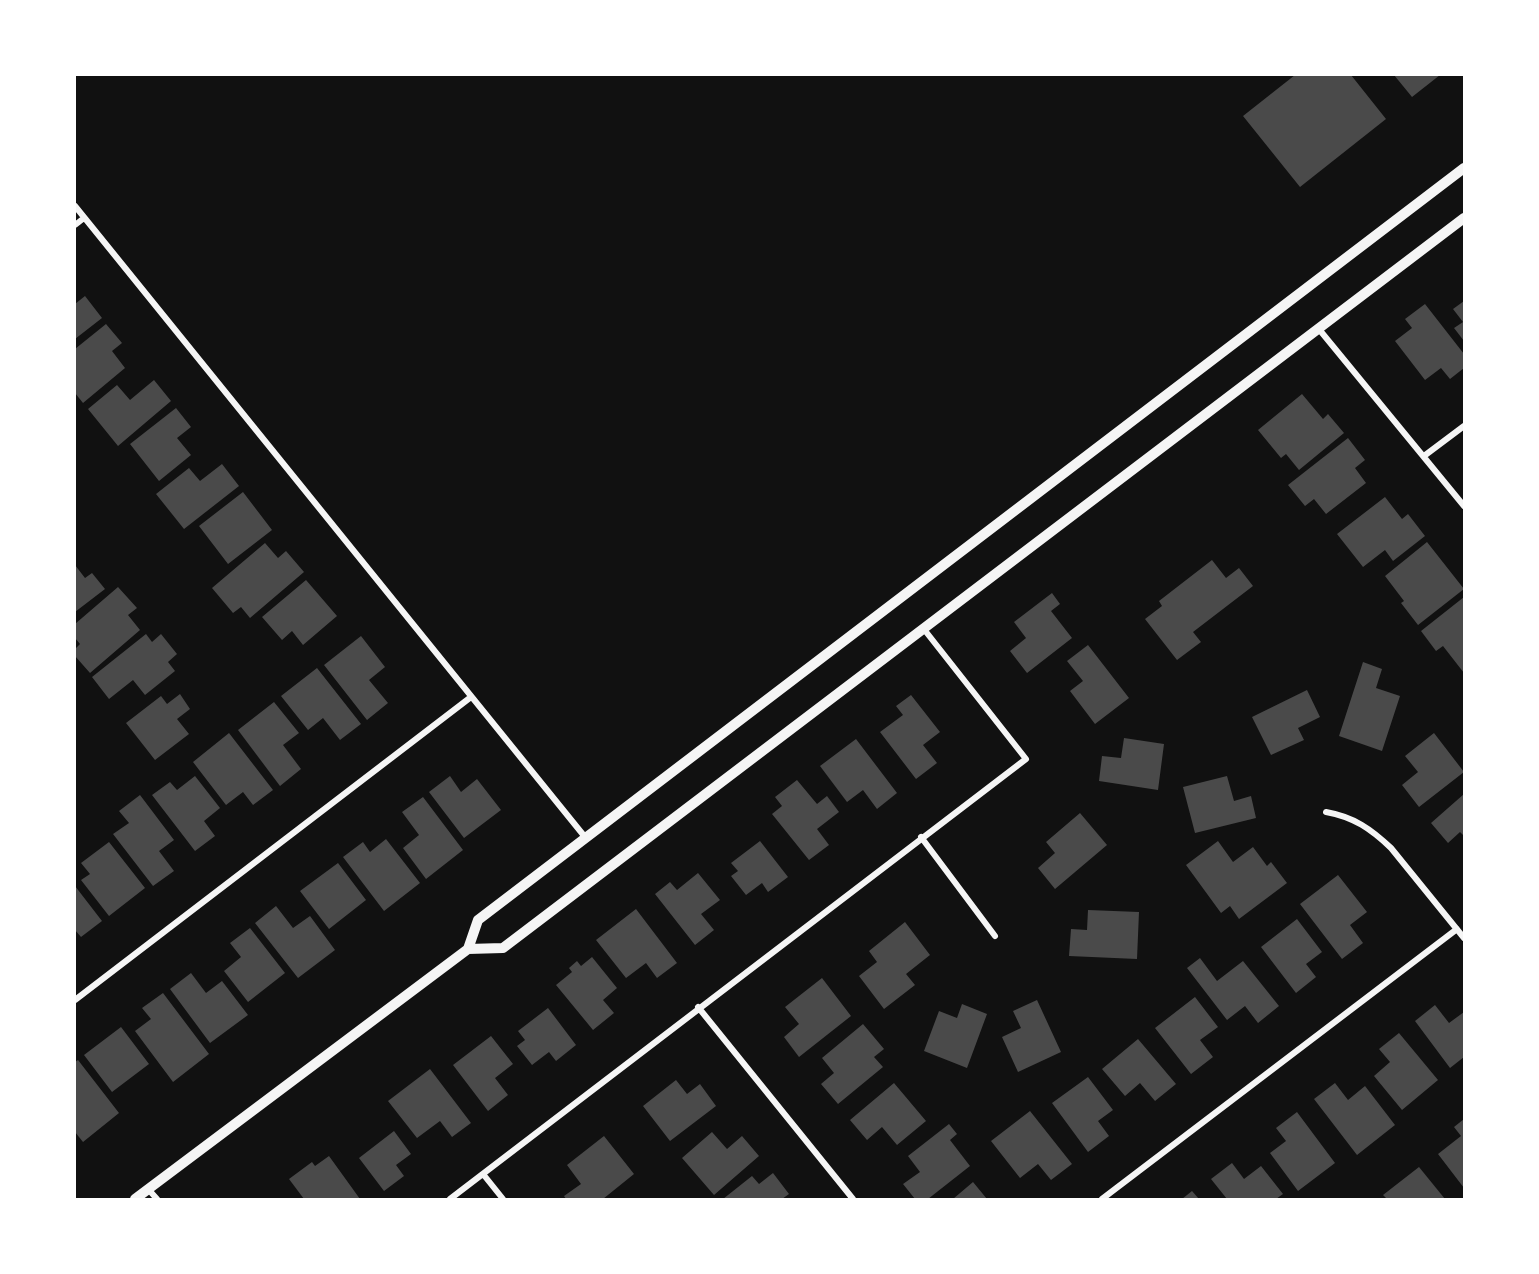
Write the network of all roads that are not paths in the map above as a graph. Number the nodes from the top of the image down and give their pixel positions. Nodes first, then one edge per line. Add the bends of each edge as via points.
1 (1464, 168) edge
2 (75, 207) edge
3 (84, 218) junction
4 (1464, 218) edge
5 (75, 225) edge
6 (1318, 328) junction
7 (1464, 426) edge
8 (1424, 456) junction
9 (1464, 506) edge
10 (923, 628) junction
11 (471, 697) junction
12 (1326, 812) dead end
13 (585, 837) junction
14 (921, 837) junction
15 (1457, 929) junction
16 (995, 936) dead end
17 (1464, 938) edge
18 (468, 949) junction
19 (75, 1000) edge
20 (698, 1007) junction
21 (483, 1174) junction
22 (148, 1189) junction
23 (135, 1199) edge
24 (157, 1199) edge
25 (450, 1199) edge
26 (502, 1199) edge
27 (853, 1199) edge
28 (1102, 1199) edge

1 - 13 street
2 - 3 street
3 - 5 street
3 - 11 street
4 - 6 street
6 - 8 street
6 - 10 street
7 - 8 street
8 - 9 street
10 - 14 street via 1026,759
10 - 18 street via 503,948
11 - 13 street
11 - 19 street
12 - 15 street via 1353,819 1377,835
13 - 18 street via 478,920
14 - 16 street
14 - 20 street
15 - 17 street
15 - 28 street
18 - 22 street
20 - 21 street
20 - 27 street
21 - 25 street
21 - 26 street
22 - 23 street
22 - 24 street

